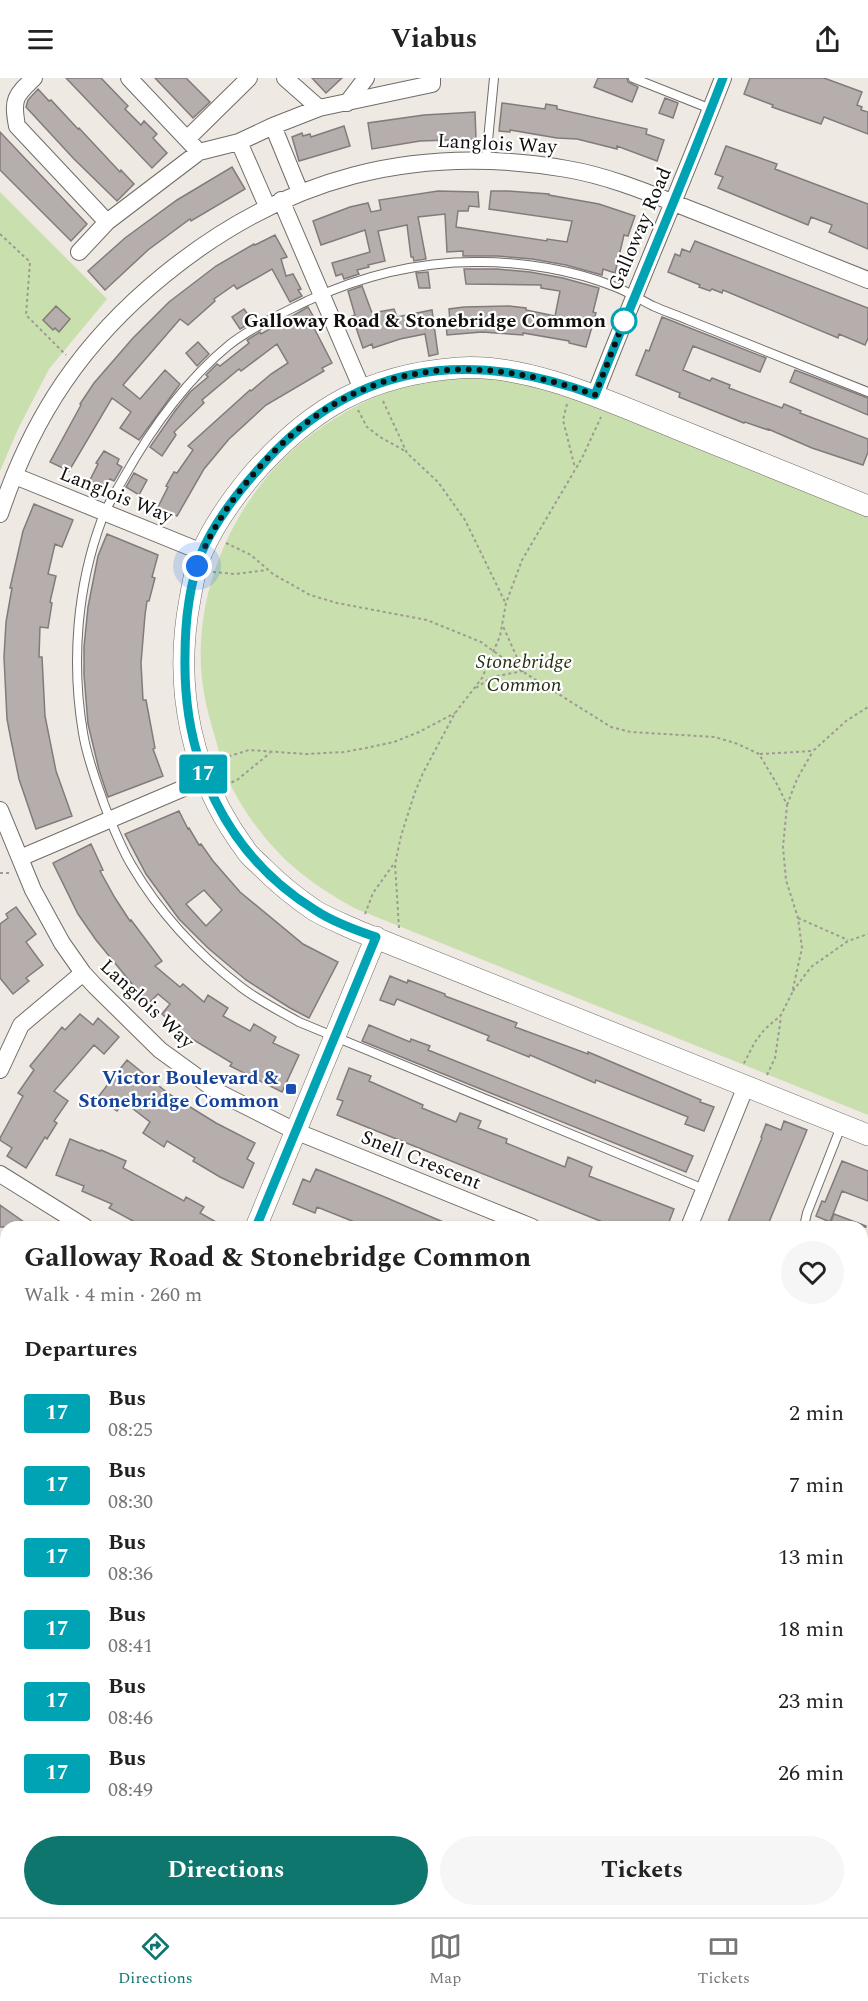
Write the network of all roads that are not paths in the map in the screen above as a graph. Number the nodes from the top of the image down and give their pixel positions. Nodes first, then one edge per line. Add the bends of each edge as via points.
1 (34, 78) edge
2 (129, 78) edge
3 (249, 78) edge
4 (285, 78) edge
5 (366, 78) edge
6 (432, 78) edge
7 (494, 78) edge
8 (633, 78) edge
9 (723, 78) edge
10 (347, 103) junction
11 (319, 108) junction
12 (711, 109) junction
13 (273, 126) junction
14 (187, 139) junction
15 (239, 142) junction
16 (199, 152) junction
17 (486, 161) junction
18 (300, 192) junction
19 (274, 203) junction
20 (674, 203) junction
21 (107, 222) junction
22 (79, 252) dead end
23 (868, 280) edge
24 (321, 295) junction
25 (634, 296) junction
26 (868, 392) edge
27 (364, 398) junction
28 (602, 398) junction
29 (15, 476) junction
30 (868, 506) edge
31 (104, 513) junction
32 (0, 514) edge
33 (199, 559) junction
34 (216, 780) junction
35 (0, 810) edge
36 (110, 819) junction
37 (20, 858) junction
38 (375, 937) junction
39 (83, 973) junction
40 (335, 1037) junction
41 (0, 1070) edge
42 (757, 1078) junction
43 (842, 1124) junction
44 (295, 1131) junction
45 (868, 1135) edge
46 (0, 1174) edge
47 (704, 1189) junction
48 (75, 1221) edge
49 (258, 1221) edge
50 (517, 1221) edge
51 (691, 1221) edge
52 (805, 1221) edge

1 - 21 street via 13,107 16,126
2 - 14 street
3 - 14 street
4 - 11 street
5 - 10 street
6 - 10 street via 432,84
7 - 17 lane
8 - 12 lane
9 - 12 street, Galloway Road
10 - 11 street
11 - 13 street
12 - 20 street, Galloway Road
13 - 15 street
13 - 18 street
14 - 16 street
15 - 16 street
15 - 19 street
16 - 21 street
17 - 18 street, Langlois Way via 424,162 353,175
17 - 20 street, Langlois Way via 569,169 619,182
18 - 19 street, Langlois Way
19 - 24 street
19 - 29 street, Langlois Way via 189,254 133,300 95,340 75,364 32,434
20 - 23 street, Langlois Way
20 - 25 street, Galloway Road
21 - 22 street
24 - 25 lane via 381,274 436,264 480,262 562,271 612,285
24 - 27 street
24 - 31 lane via 232,343 195,376 159,419
25 - 26 lane
25 - 28 street, Galloway Road
27 - 28 street via 402,376 460,368 499,370 573,387
27 - 33 street via 350,394 291,434 243,487
28 - 30 street
29 - 31 street, Langlois Way
29 - 32 street, Langlois Way
31 - 33 street, Langlois Way
31 - 36 lane via 82,598 77,687 91,768
33 - 34 street via 186,624 187,711 197,759
34 - 36 street
34 - 38 street via 246,851 279,884 316,911
35 - 37 street, Langlois Way
36 - 37 street
36 - 40 lane via 144,885 169,919 208,960 244,989 299,1022
37 - 39 street, Langlois Way via 62,944
38 - 40 street
38 - 42 street
39 - 41 street via 21,1025
39 - 44 street, Langlois Way via 160,1050 218,1092
40 - 44 street
40 - 47 lane
42 - 43 street
42 - 47 street
43 - 45 street
43 - 52 lane
44 - 49 street
44 - 50 street, Snell Crescent
46 - 48 street
47 - 51 street

